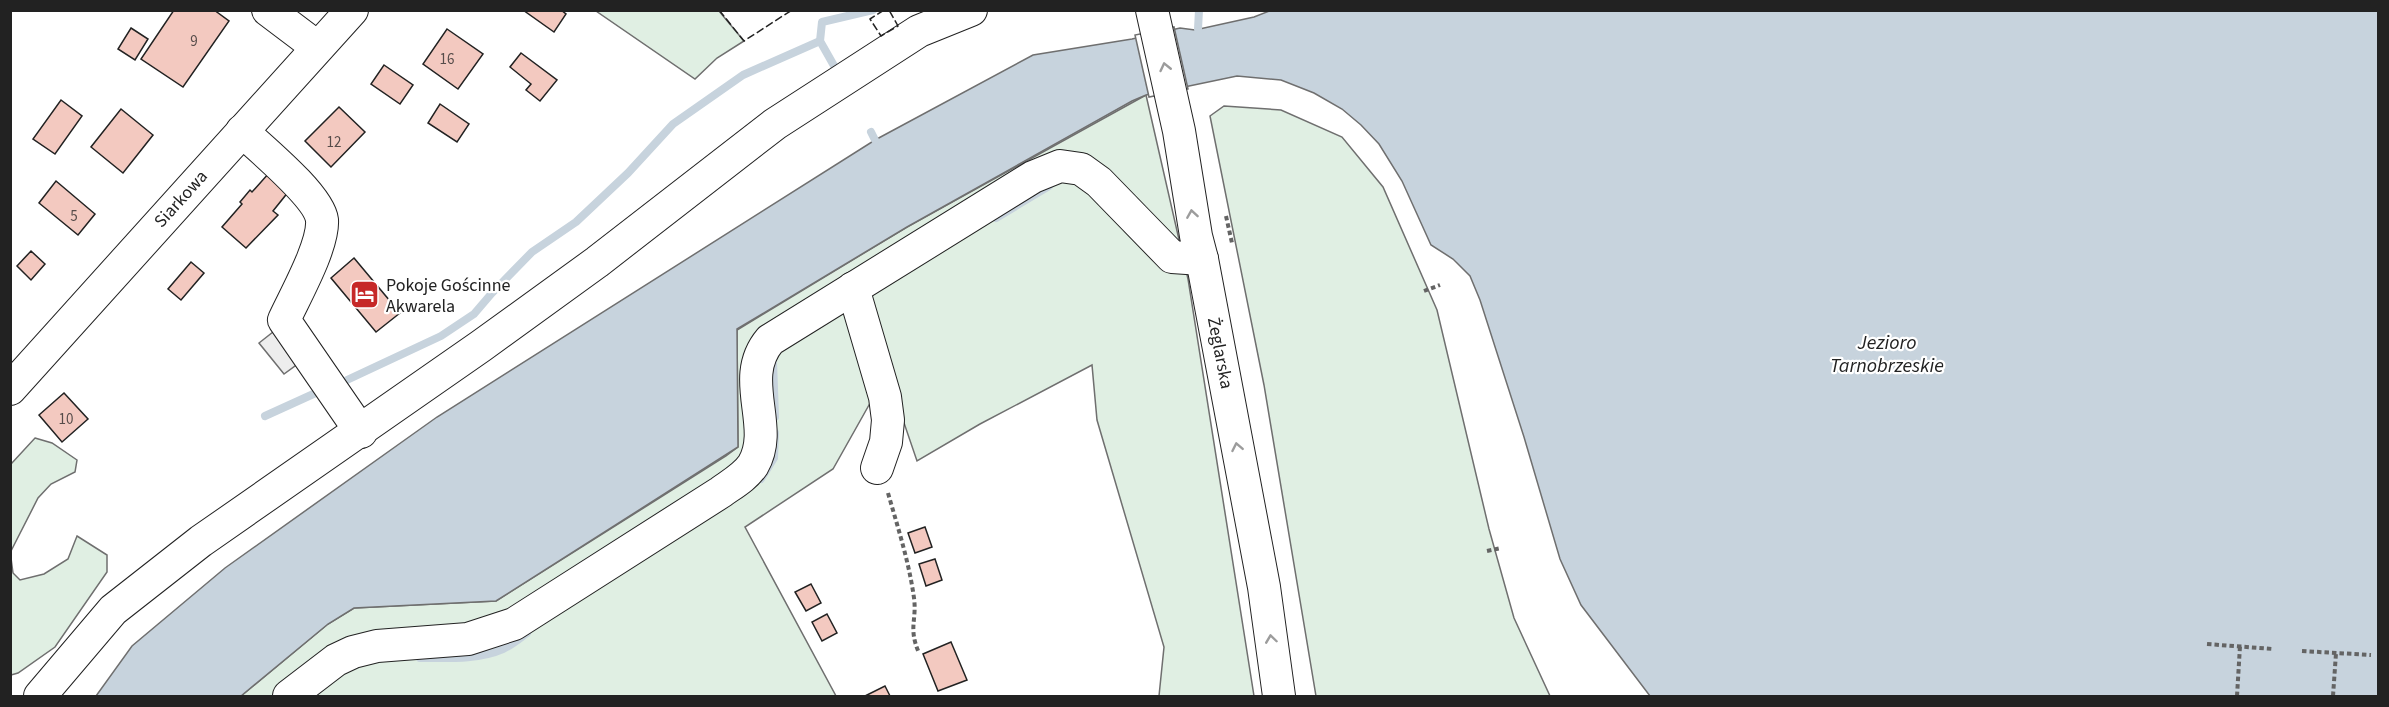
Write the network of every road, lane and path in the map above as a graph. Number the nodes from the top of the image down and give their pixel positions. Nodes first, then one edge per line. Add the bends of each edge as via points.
1 (268, 10) edge
2 (352, 10) edge
3 (971, 10) edge
4 (1152, 10) edge
5 (317, 47) junction
6 (242, 131) junction
7 (1202, 259) junction
8 (1440, 285) dead end
9 (852, 288) junction
10 (1424, 291) dead end
11 (10, 389) edge
12 (361, 432) junction
13 (877, 468) joint
14 (1501, 548) dead end
15 (1487, 551) dead end
16 (2207, 644) dead end
17 (2240, 646) junction
18 (2273, 649) dead end
19 (2302, 651) dead end
20 (919, 653) dead end
21 (2336, 653) junction
22 (2371, 655) dead end
23 (40, 696) edge
24 (289, 696) edge
25 (1280, 696) edge
26 (2237, 696) edge
27 (2334, 696) edge

1 - 5 street
2 - 5 street, Siarkowa
3 - 12 street via 919,31 776,124 597,262
7 -> 4 street, Żeglarska
5 - 6 street, Siarkowa
6 - 11 street, Siarkowa
6 - 12 street via 317,206 322,219 316,250 284,320
7 - 9 street via 1172,257 1099,182 1081,169 1060,166 1033,177
25 -> 7 street, Żeglarska via 1264,587
8 - 10 path
9 - 13 street via 887,408 886,442
9 - 24 street via 781,332 761,351 756,376 759,450 753,465 736,482 514,624 468,639 377,646 353,652 336,660
12 - 23 street via 201,541 112,610
13 - 20 path via 900,531 914,600 912,631
14 - 15 path
16 - 17 path
17 - 18 path
17 - 26 path
19 - 21 path
21 - 22 path
21 - 27 path

